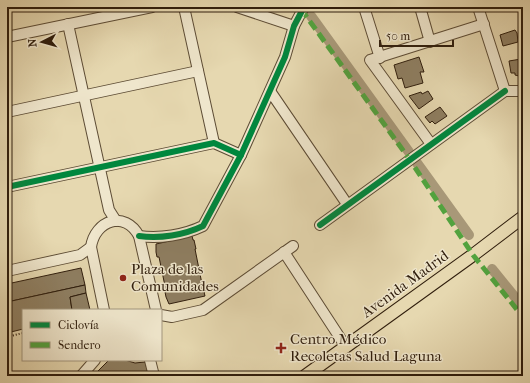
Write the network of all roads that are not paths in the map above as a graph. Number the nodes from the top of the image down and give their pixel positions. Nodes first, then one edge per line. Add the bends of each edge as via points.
1 (152, 7) edge
2 (184, 7) edge
3 (237, 7) edge
4 (304, 7) edge
5 (364, 7) edge
6 (420, 7) edge
7 (478, 7) edge
8 (68, 24) junction
9 (484, 24) junction
10 (294, 26) junction
11 (7, 37) edge
12 (430, 42) junction
13 (375, 59) junction
14 (198, 71) junction
15 (270, 91) junction
16 (505, 91) junction
17 (523, 91) edge
18 (84, 96) junction
19 (7, 112) edge
20 (214, 143) junction
21 (431, 144) junction
22 (241, 155) junction
23 (99, 167) junction
24 (7, 187) edge
25 (348, 204) junction
26 (109, 210) junction
27 (523, 217) edge
28 (116, 221) junction
29 (105, 224) junction
30 (320, 225) dead end
31 (140, 241) junction
32 (293, 246) dead end
33 (92, 252) junction
34 (284, 252) junction
35 (7, 271) edge
36 (104, 309) edge
37 (156, 309) edge
38 (162, 315) edge
39 (172, 317) junction
40 (162, 323) edge
41 (346, 346) junction
42 (94, 361) edge
43 (149, 361) edge
44 (81, 376) edge
45 (154, 376) edge
46 (305, 376) edge

1 - 8 street
2 - 14 street
3 - 10 street
4 - 10 street
5 - 13 street
6 - 12 street
7 - 9 street
8 - 11 street
8 - 18 street
9 - 12 street
9 - 16 street
10 - 15 street
12 - 13 street
13 - 21 street
14 - 18 street
14 - 20 street
15 - 22 street
15 - 25 street
16 - 17 street
16 - 21 street
18 - 19 street
18 - 23 street
20 - 22 street
20 - 23 street
21 - 25 street
22 - 31 street via 203,226
23 - 24 street
23 - 26 street
25 - 30 street
26 - 28 street
26 - 29 street
27 - 41 main road, Avenida Madrid
28 - 29 street
28 - 31 street via 129,224 136,230
29 - 33 street via 92,239
31 - 37 street
32 - 34 street
33 - 35 street
33 - 36 street
34 - 39 street via 203,310
34 - 41 street
38 - 39 street
39 - 40 street
41 - 46 main road, Avenida Madrid
42 - 44 street
43 - 45 street

